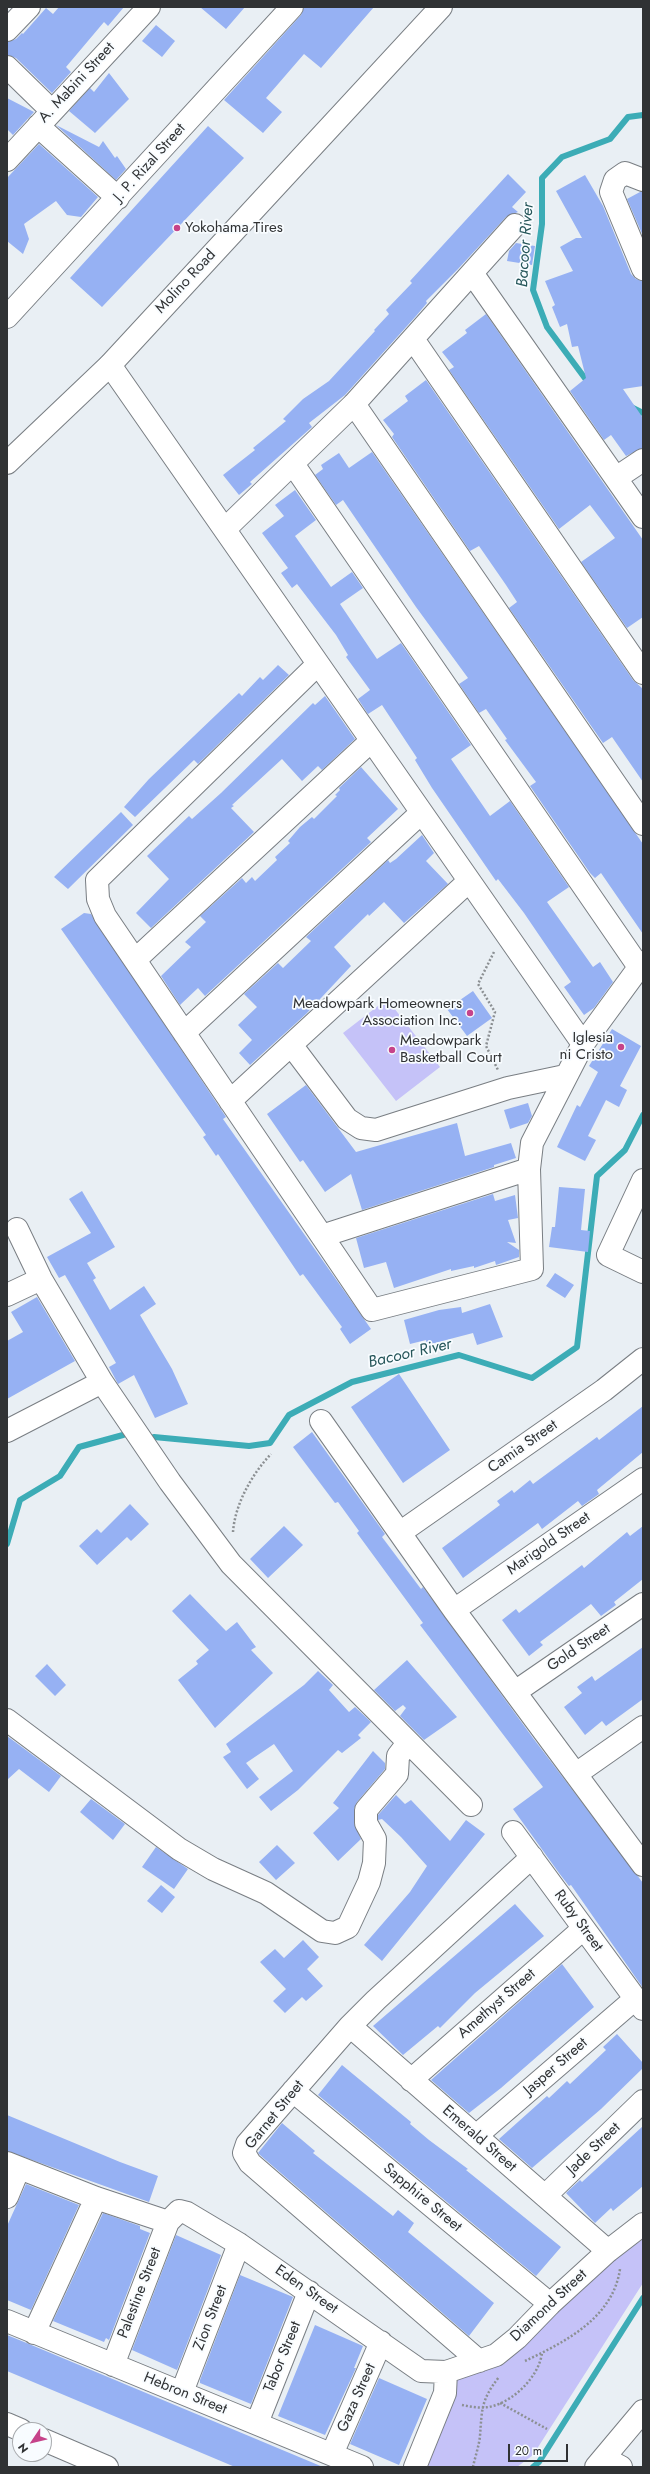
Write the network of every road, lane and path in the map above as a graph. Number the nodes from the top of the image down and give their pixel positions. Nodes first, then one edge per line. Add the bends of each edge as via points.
1 (29, 7) edge
2 (148, 7) edge
3 (292, 7) edge
4 (441, 7) edge
5 (7, 30) edge
6 (7, 67) edge
7 (44, 118) junction
8 (7, 160) edge
9 (643, 180) edge
10 (118, 198) junction
11 (515, 225) dead end
12 (643, 269) edge
13 (472, 273) junction
14 (7, 317) edge
15 (413, 339) junction
16 (110, 365) junction
17 (354, 404) junction
18 (643, 460) edge
19 (7, 463) edge
20 (293, 464) junction
21 (616, 478) junction
22 (643, 517) edge
23 (224, 529) junction
24 (318, 665) junction
25 (643, 673) edge
26 (371, 741) junction
27 (421, 813) junction
28 (643, 824) edge
29 (469, 881) junction
30 (504, 932) junction
31 (135, 960) junction
32 (641, 965) edge
33 (184, 1033) junction
34 (582, 1044) junction
35 (292, 1046) junction
36 (564, 1076) junction
37 (508, 1088) junction
38 (230, 1101) junction
39 (529, 1169) junction
40 (643, 1180) edge
41 (16, 1229) dead end
42 (322, 1236) junction
43 (643, 1272) edge
44 (41, 1279) junction
45 (7, 1295) edge
46 (643, 1359) edge
47 (102, 1382) junction
48 (321, 1421) dead end
49 (7, 1431) edge
50 (271, 1454) dead end
51 (643, 1479) edge
52 (401, 1532) junction
53 (231, 1564) junction
54 (643, 1604) edge
55 (454, 1610) junction
56 (515, 1692) junction
57 (7, 1720) edge
58 (643, 1727) edge
59 (408, 1743) junction
60 (576, 1774) junction
61 (471, 1805) dead end
62 (513, 1832) dead end
63 (532, 1857) junction
64 (641, 1858) edge
65 (583, 1929) junction
66 (639, 2004) edge
67 (350, 2026) junction
68 (411, 2080) junction
69 (294, 2091) junction
70 (643, 2102) edge
71 (476, 2136) junction
72 (13, 2165) edge
73 (545, 2196) junction
74 (7, 2198) edge
75 (96, 2198) junction
76 (168, 2222) junction
77 (643, 2224) edge
78 (239, 2244) junction
79 (613, 2247) junction
80 (309, 2292) junction
81 (550, 2304) junction
82 (7, 2322) edge
83 (34, 2333) junction
84 (381, 2342) junction
85 (542, 2352) junction
86 (479, 2361) junction
87 (520, 2363) dead end
88 (113, 2365) junction
89 (446, 2372) junction
90 (504, 2374) dead end
91 (182, 2392) junction
92 (443, 2397) junction
93 (500, 2403) junction
94 (482, 2407) junction
95 (643, 2411) edge
96 (256, 2423) junction
97 (546, 2429) dead end
98 (52, 2443) edge
99 (332, 2454) junction
100 (607, 2464) edge
101 (107, 2467) edge
102 (362, 2467) edge
103 (415, 2467) edge
104 (473, 2467) edge

1 - 5 street
2 - 7 street, A. Mabini Street
3 - 10 street, J. P. Rizal Street
4 - 16 street, Molino Road
6 - 7 street
7 - 8 street, A. Mabini Street
7 - 10 street
9 - 12 street via 625,173 615,180 610,192
10 - 14 street, J. P. Rizal Street
11 - 13 street
13 - 15 street
13 - 21 street
15 - 17 street
15 - 25 street
16 - 19 street, Molino Road
16 - 23 street
17 - 20 street
17 - 28 street
18 - 21 street
20 - 23 street
20 - 32 street
21 - 22 street
23 - 24 street
24 - 26 street
24 - 31 street via 97,880 98,898 105,916
26 - 27 street
26 - 31 street
27 - 29 street
27 - 33 street
29 - 30 street
29 - 35 street
30 - 34 street
30 - 37 path via 478,984 495,1012 486,1046
31 - 33 street
32 - 34 street
33 - 38 street
34 - 36 street
35 - 37 street via 347,1119 361,1128 376,1130
35 - 38 street
36 - 37 street
36 - 39 street via 532,1143
38 - 42 street
39 - 42 street
39 - 42 street via 532,1269 372,1310
40 - 43 street via 608,1255
41 - 44 street
44 - 45 street
44 - 47 street
46 - 52 street, Camia Street via 604,1390
47 - 49 street
47 - 53 street via 170,1482
48 - 52 street
50 - 53 path via 261,1465 244,1494 234,1520
51 - 55 street, Marigold Street
52 - 55 street
53 - 59 street
54 - 56 street, Gold Street
55 - 56 street
56 - 60 street
57 - 59 street via 179,1850 266,1893 322,1931 335,1933 348,1927 369,1882 374,1863 375,1838 366,1823 366,1810 398,1774 398,1756
58 - 60 street
59 - 61 street
60 - 64 street
62 - 63 street, Ruby Street
63 - 65 street, Ruby Street
63 - 67 street, Garnet Street
65 - 66 street, Ruby Street
65 - 68 street, Amethyst Street
66 - 71 street, Jasper Street
67 - 68 street, Emerald Street
67 - 69 street, Garnet Street
68 - 71 street, Emerald Street
69 - 81 street, Sapphire Street
69 - 86 street, Garnet Street via 247,2144 244,2153 246,2158
70 - 73 street, Jade Street
71 - 73 street, Emerald Street
72 - 74 street
72 - 75 street
73 - 79 street, Emerald Street
75 - 76 street
75 - 83 street
76 - 78 street, Eden Street via 179,2211 187,2213
76 - 88 street, Palestine Street
77 - 79 street, Diamond Street
78 - 80 street, Eden Street
78 - 91 street, Zion Street
79 - 81 street, Diamond Street
79 - 85 path via 622,2258 619,2275 610,2298 595,2319 566,2340
80 - 84 street, Eden Street
80 - 96 street, Tabor Street
81 - 86 street, Diamond Street via 496,2355
82 - 83 street, Hebron Street
83 - 88 street, Hebron Street
84 - 89 street, Eden Street via 421,2371
84 - 99 street, Gaza Street
85 - 87 path
85 - 93 path via 529,2381 513,2397
86 - 89 street, Diamond Street
88 - 91 street, Hebron Street
89 - 92 street
90 - 94 path via 486,2394
91 - 96 street, Hebron Street
92 - 94 path via 457,2404
92 - 103 street
93 - 94 path
93 - 97 path
94 - 104 path via 480,2437
95 - 100 street
96 - 99 street, Hebron Street
98 - 101 street
99 - 102 street, Hebron Street

